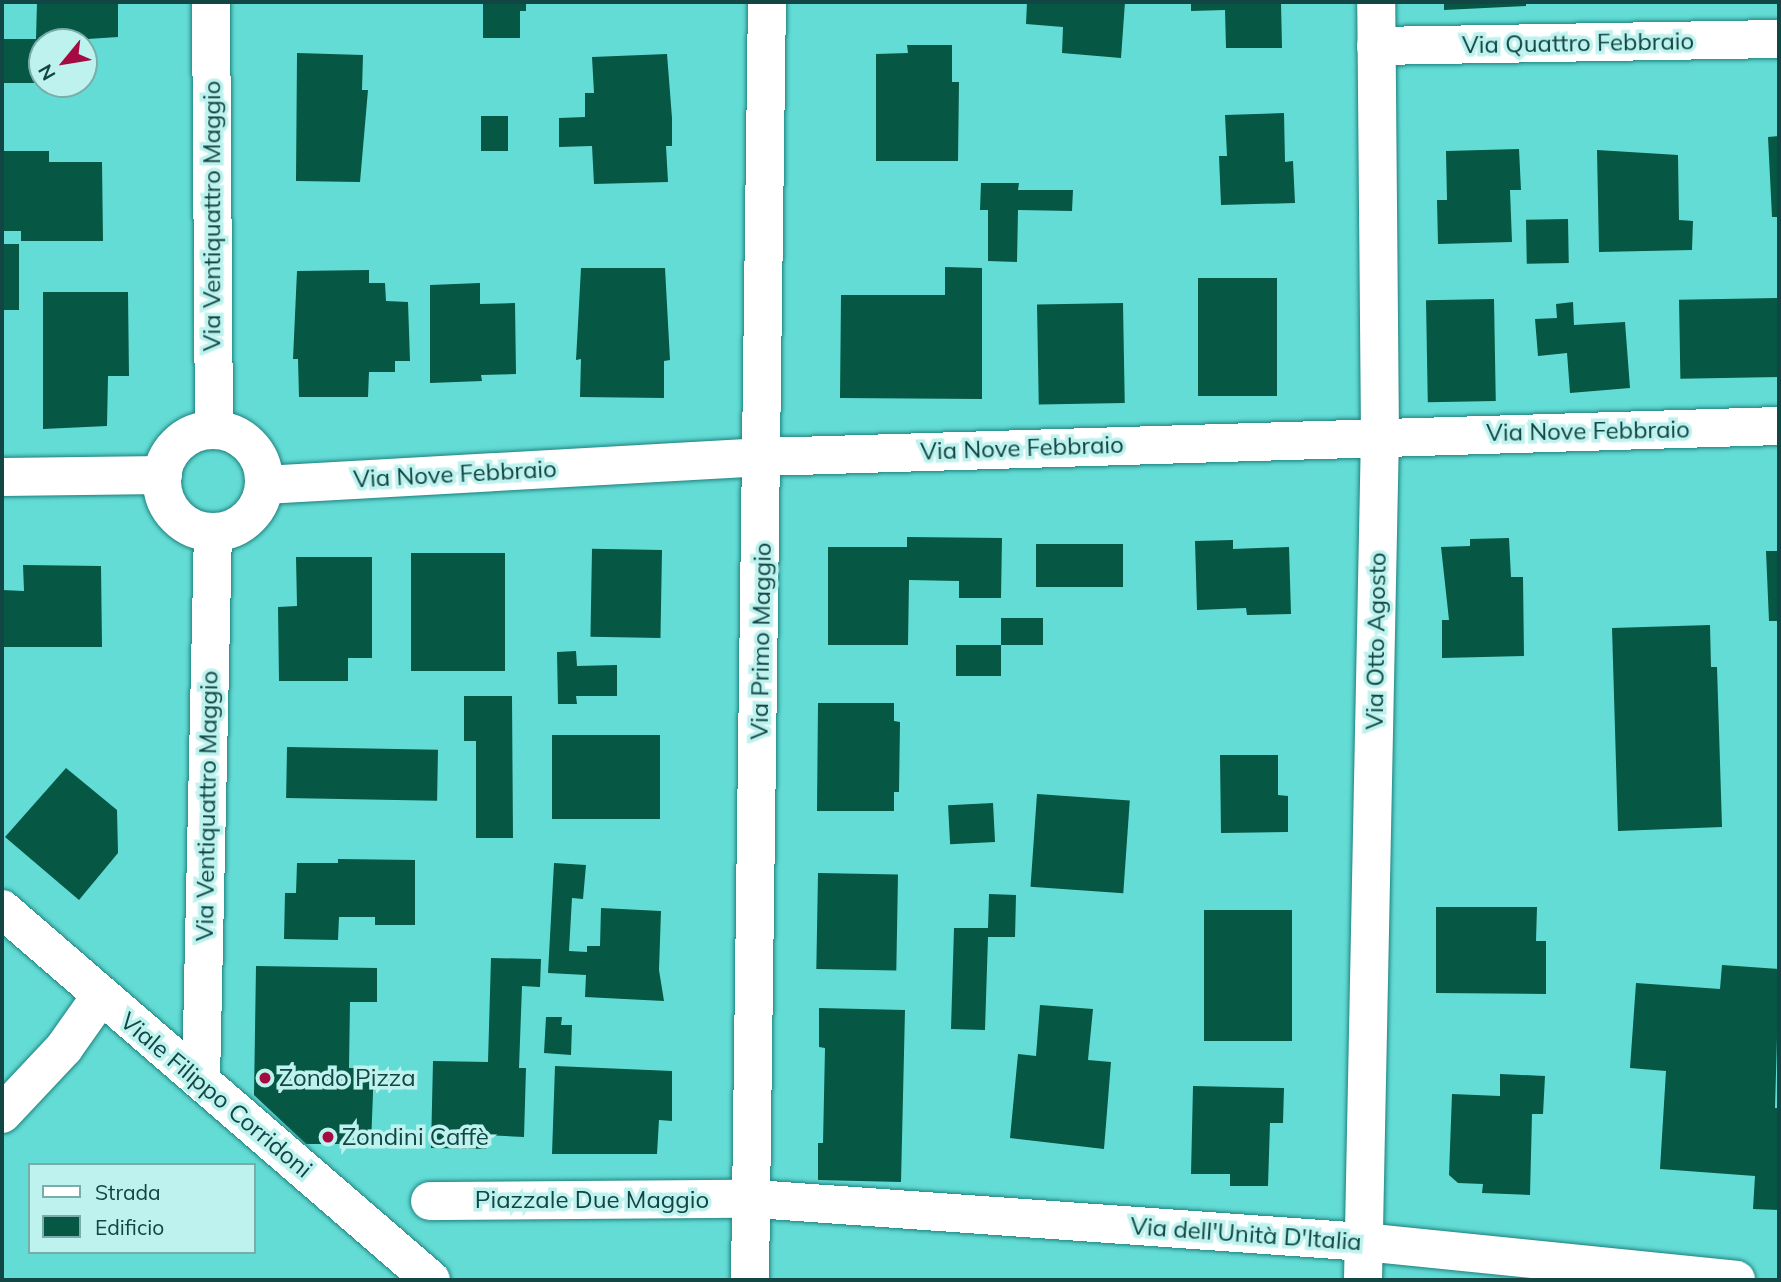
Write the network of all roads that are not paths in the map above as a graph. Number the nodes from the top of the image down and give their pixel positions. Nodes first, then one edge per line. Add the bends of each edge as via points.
1 (211, 2) edge
2 (767, 2) edge
3 (1376, 2) edge
4 (1779, 39) edge
5 (1376, 46) junction
6 (1779, 426) edge
7 (214, 430) junction
8 (1380, 435) junction
9 (764, 457) junction
10 (163, 475) junction
11 (2, 477) edge
12 (264, 485) junction
13 (213, 532) junction
14 (2, 909) edge
15 (100, 997) junction
16 (201, 1080) junction
17 (2, 1114) edge
18 (755, 1199) junction
19 (430, 1201) dead end
20 (1364, 1242) junction
21 (431, 1280) edge
22 (750, 1280) edge
23 (1363, 1280) edge
24 (1736, 1280) edge

1 - 7 street, Via Ventiquattro Maggio
2 - 9 street, Via Primo Maggio
3 - 5 street, Via Otto Agosto
4 - 5 street, Via Quattro Febbraio
5 - 8 street, Via Otto Agosto
6 - 8 street, Via Nove Febbraio
7 - 10 street via 185,438 166,460
7 - 12 street via 245,441 263,469
8 - 9 street, Via Nove Febbraio
8 - 20 street, Via Otto Agosto
9 - 12 street, Via Nove Febbraio
9 - 18 street, Via Primo Maggio
10 - 11 street
10 - 13 street via 164,492 181,520
12 - 13 street via 253,513 235,526
13 - 16 street, Via Ventiquattro Maggio
14 - 15 street, Viale Filippo Corridoni
15 - 16 street, Viale Filippo Corridoni
15 - 17 street via 64,1048
16 - 21 street, Viale Filippo Corridoni
18 - 19 street, Piazzale Due Maggio
18 - 20 street, Via dell'Unità D'Italia
18 - 22 street, Via Primo Maggio
20 - 23 street, Via Otto Agosto
20 - 24 street, Via dell'Unità D'Italia

